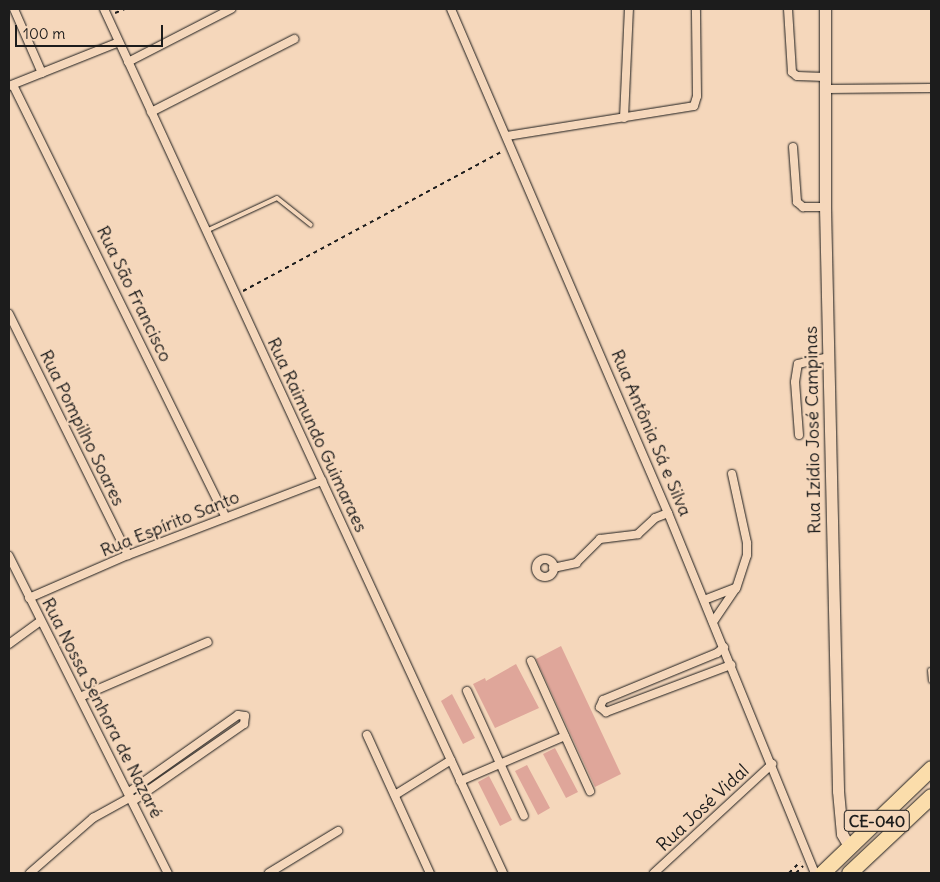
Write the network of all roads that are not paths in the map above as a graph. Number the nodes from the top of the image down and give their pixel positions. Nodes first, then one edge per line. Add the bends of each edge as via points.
1 (14, 9) edge
2 (104, 9) edge
3 (230, 9) edge
4 (451, 9) edge
5 (629, 9) edge
6 (696, 9) edge
7 (788, 9) edge
8 (825, 9) edge
9 (294, 39) dead end
10 (119, 42) junction
11 (128, 62) junction
12 (42, 73) junction
13 (826, 83) junction
14 (11, 86) edge
15 (931, 88) edge
16 (151, 112) junction
17 (624, 118) junction
18 (507, 136) junction
19 (793, 147) dead end
20 (825, 207) junction
21 (310, 225) dead end
22 (206, 231) junction
23 (9, 314) edge
24 (829, 357) junction
25 (799, 435) dead end
26 (732, 474) dead end
27 (322, 481) junction
28 (668, 513) junction
29 (226, 517) junction
30 (128, 555) junction
31 (9, 556) edge
32 (554, 568) dead end
33 (736, 588) junction
34 (29, 598) junction
35 (704, 600) junction
36 (41, 621) junction
37 (713, 622) junction
38 (208, 642) dead end
39 (9, 644) edge
40 (724, 647) junction
41 (531, 661) dead end
42 (695, 662) junction
43 (731, 665) junction
44 (930, 670) edge
45 (701, 674) junction
46 (931, 681) edge
47 (646, 682) junction
48 (467, 691) dead end
49 (651, 694) junction
50 (80, 697) junction
51 (226, 723) junction
52 (232, 732) junction
53 (367, 734) dead end
54 (565, 736) junction
55 (451, 760) junction
56 (772, 764) junction
57 (500, 765) junction
58 (931, 768) edge
59 (152, 776) junction
60 (460, 781) junction
61 (157, 784) junction
62 (590, 791) dead end
63 (395, 795) junction
64 (931, 796) edge
65 (131, 797) junction
66 (524, 816) dead end
67 (338, 831) dead end
68 (850, 848) junction
69 (30, 873) edge
70 (168, 873) edge
71 (269, 873) edge
72 (430, 873) edge
73 (503, 873) edge
74 (654, 873) edge
75 (814, 873) edge
76 (822, 873) edge
77 (849, 873) edge

1 - 12 street
2 - 10 street, Rua Raimundo Guimaraes
3 - 11 street
4 - 18 street, Rua Antônia Sá e Silva
5 - 17 street
6 - 17 street via 696,103 690,108
7 - 13 street via 792,72
8 - 13 street, Rua Izídio José Campinas
9 - 16 street
10 - 11 street, Rua Raimundo Guimaraes
10 - 12 street
11 - 16 street, Rua Raimundo Guimaraes
12 - 14 street
13 - 15 street
13 - 20 street, Rua Izídio José Campinas
14 - 29 street, Rua São Francisco
16 - 22 street, Rua Raimundo Guimaraes
17 - 18 street
18 - 28 street, Rua Antônia Sá e Silva
19 - 20 street via 797,202 803,207
20 - 24 street, Rua Izídio José Campinas
21 - 22 lane via 277,198
22 - 27 street, Rua Raimundo Guimaraes
23 - 30 street, Rua Pompilho Soares
24 - 25 street via 798,364 795,382
24 - 68 street, Rua Izídio José Campinas via 839,798 842,834
26 - 33 street via 747,555
27 - 29 street, Rua Espírito Santo
27 - 55 street, Rua Raimundo Guimaraes
28 - 32 street via 655,518 638,534 600,539 576,562
28 - 35 street, Rua Antônia Sá e Silva
29 - 30 street, Rua Espírito Santo
30 - 34 street, Rua Espírito Santo
31 - 34 street, Rua Nossa Senhora de Nazaré
33 - 35 street
33 - 37 street
34 - 36 street, Rua Nossa Senhora de Nazaré
35 - 37 street, Rua Antônia Sá e Silva
36 - 39 street
36 - 50 street, Rua Nossa Senhora de Nazaré
37 - 40 street, Rua Antônia Sá e Silva
38 - 50 street
40 - 42 street
40 - 43 street, Rua Antônia Sá e Silva
41 - 54 street
42 - 45 street
42 - 47 street
43 - 45 street
43 - 56 street, Rua Antônia Sá e Silva
44 - 46 lane
45 - 49 street
47 - 49 street
47 - 49 street via 603,700 600,707 606,712
48 - 57 street
50 - 65 street, Rua Nossa Senhora de Nazaré
51 - 52 street
51 - 52 street via 238,715 245,716 244,724
51 - 59 street
52 - 61 street
53 - 63 street
54 - 57 street
54 - 62 street
55 - 60 street, Rua Raimundo Guimaraes
55 - 63 street
56 - 74 street, Rua José Vidal
56 - 75 street, Rua Antônia Sá e Silva
57 - 60 street
57 - 66 street
58 - 68 highway, CE-040
59 - 61 street
59 - 65 street
60 - 73 street, Rua Raimundo Guimaraes
61 - 65 street
63 - 72 street
64 - 77 highway, CE-040
65 - 69 street via 93,818
65 - 70 street, Rua Nossa Senhora de Nazaré
67 - 71 street
68 - 76 highway, CE-040

